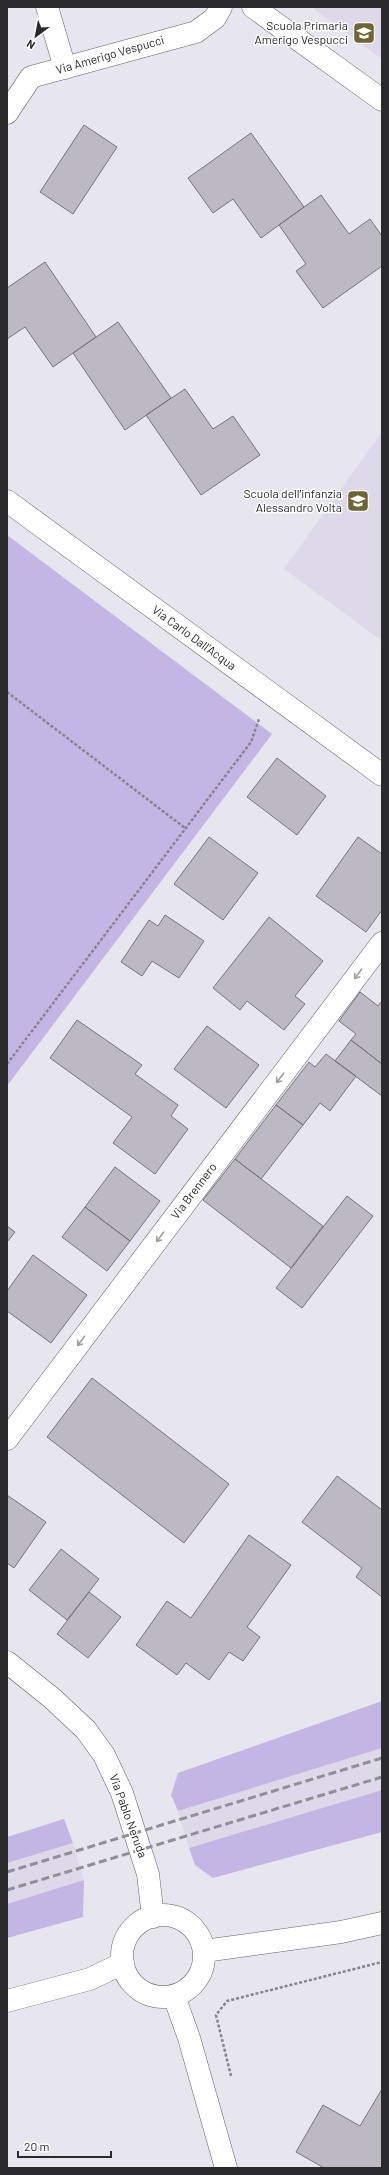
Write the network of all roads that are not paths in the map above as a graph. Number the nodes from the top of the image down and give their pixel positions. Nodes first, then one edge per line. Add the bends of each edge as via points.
1 (48, 7) edge
2 (221, 7) edge
3 (253, 7) edge
4 (65, 68) junction
5 (382, 100) edge
6 (7, 113) edge
7 (7, 501) edge
8 (382, 775) edge
9 (382, 943) edge
10 (7, 1439) edge
11 (7, 1662) edge
12 (153, 1916) junction
13 (382, 1923) edge
14 (204, 1951) junction
15 (122, 1963) junction
16 (174, 1996) junction
17 (7, 2001) edge
18 (226, 2168) edge

1 - 4 street
2 - 4 street, Via Amerigo Vespucci via 215,18 196,32
3 - 5 street
4 - 6 street, Via Amerigo Vespucci via 31,77
7 - 8 street, Via Carlo Dall'Acqua
9 -> 10 street, Via Brennero
11 - 12 street, Via Pablo Neruda via 86,1730 104,1755 122,1793 148,1874
12 - 14 street via 166,1915 180,1919 200,1938
12 - 15 street via 132,1929 122,1951
13 - 14 street via 341,1932
14 - 16 street via 204,1962 194,1984
15 - 16 street via 135,1987 160,1998
15 - 17 street via 90,1979
16 - 18 street via 189,2038

